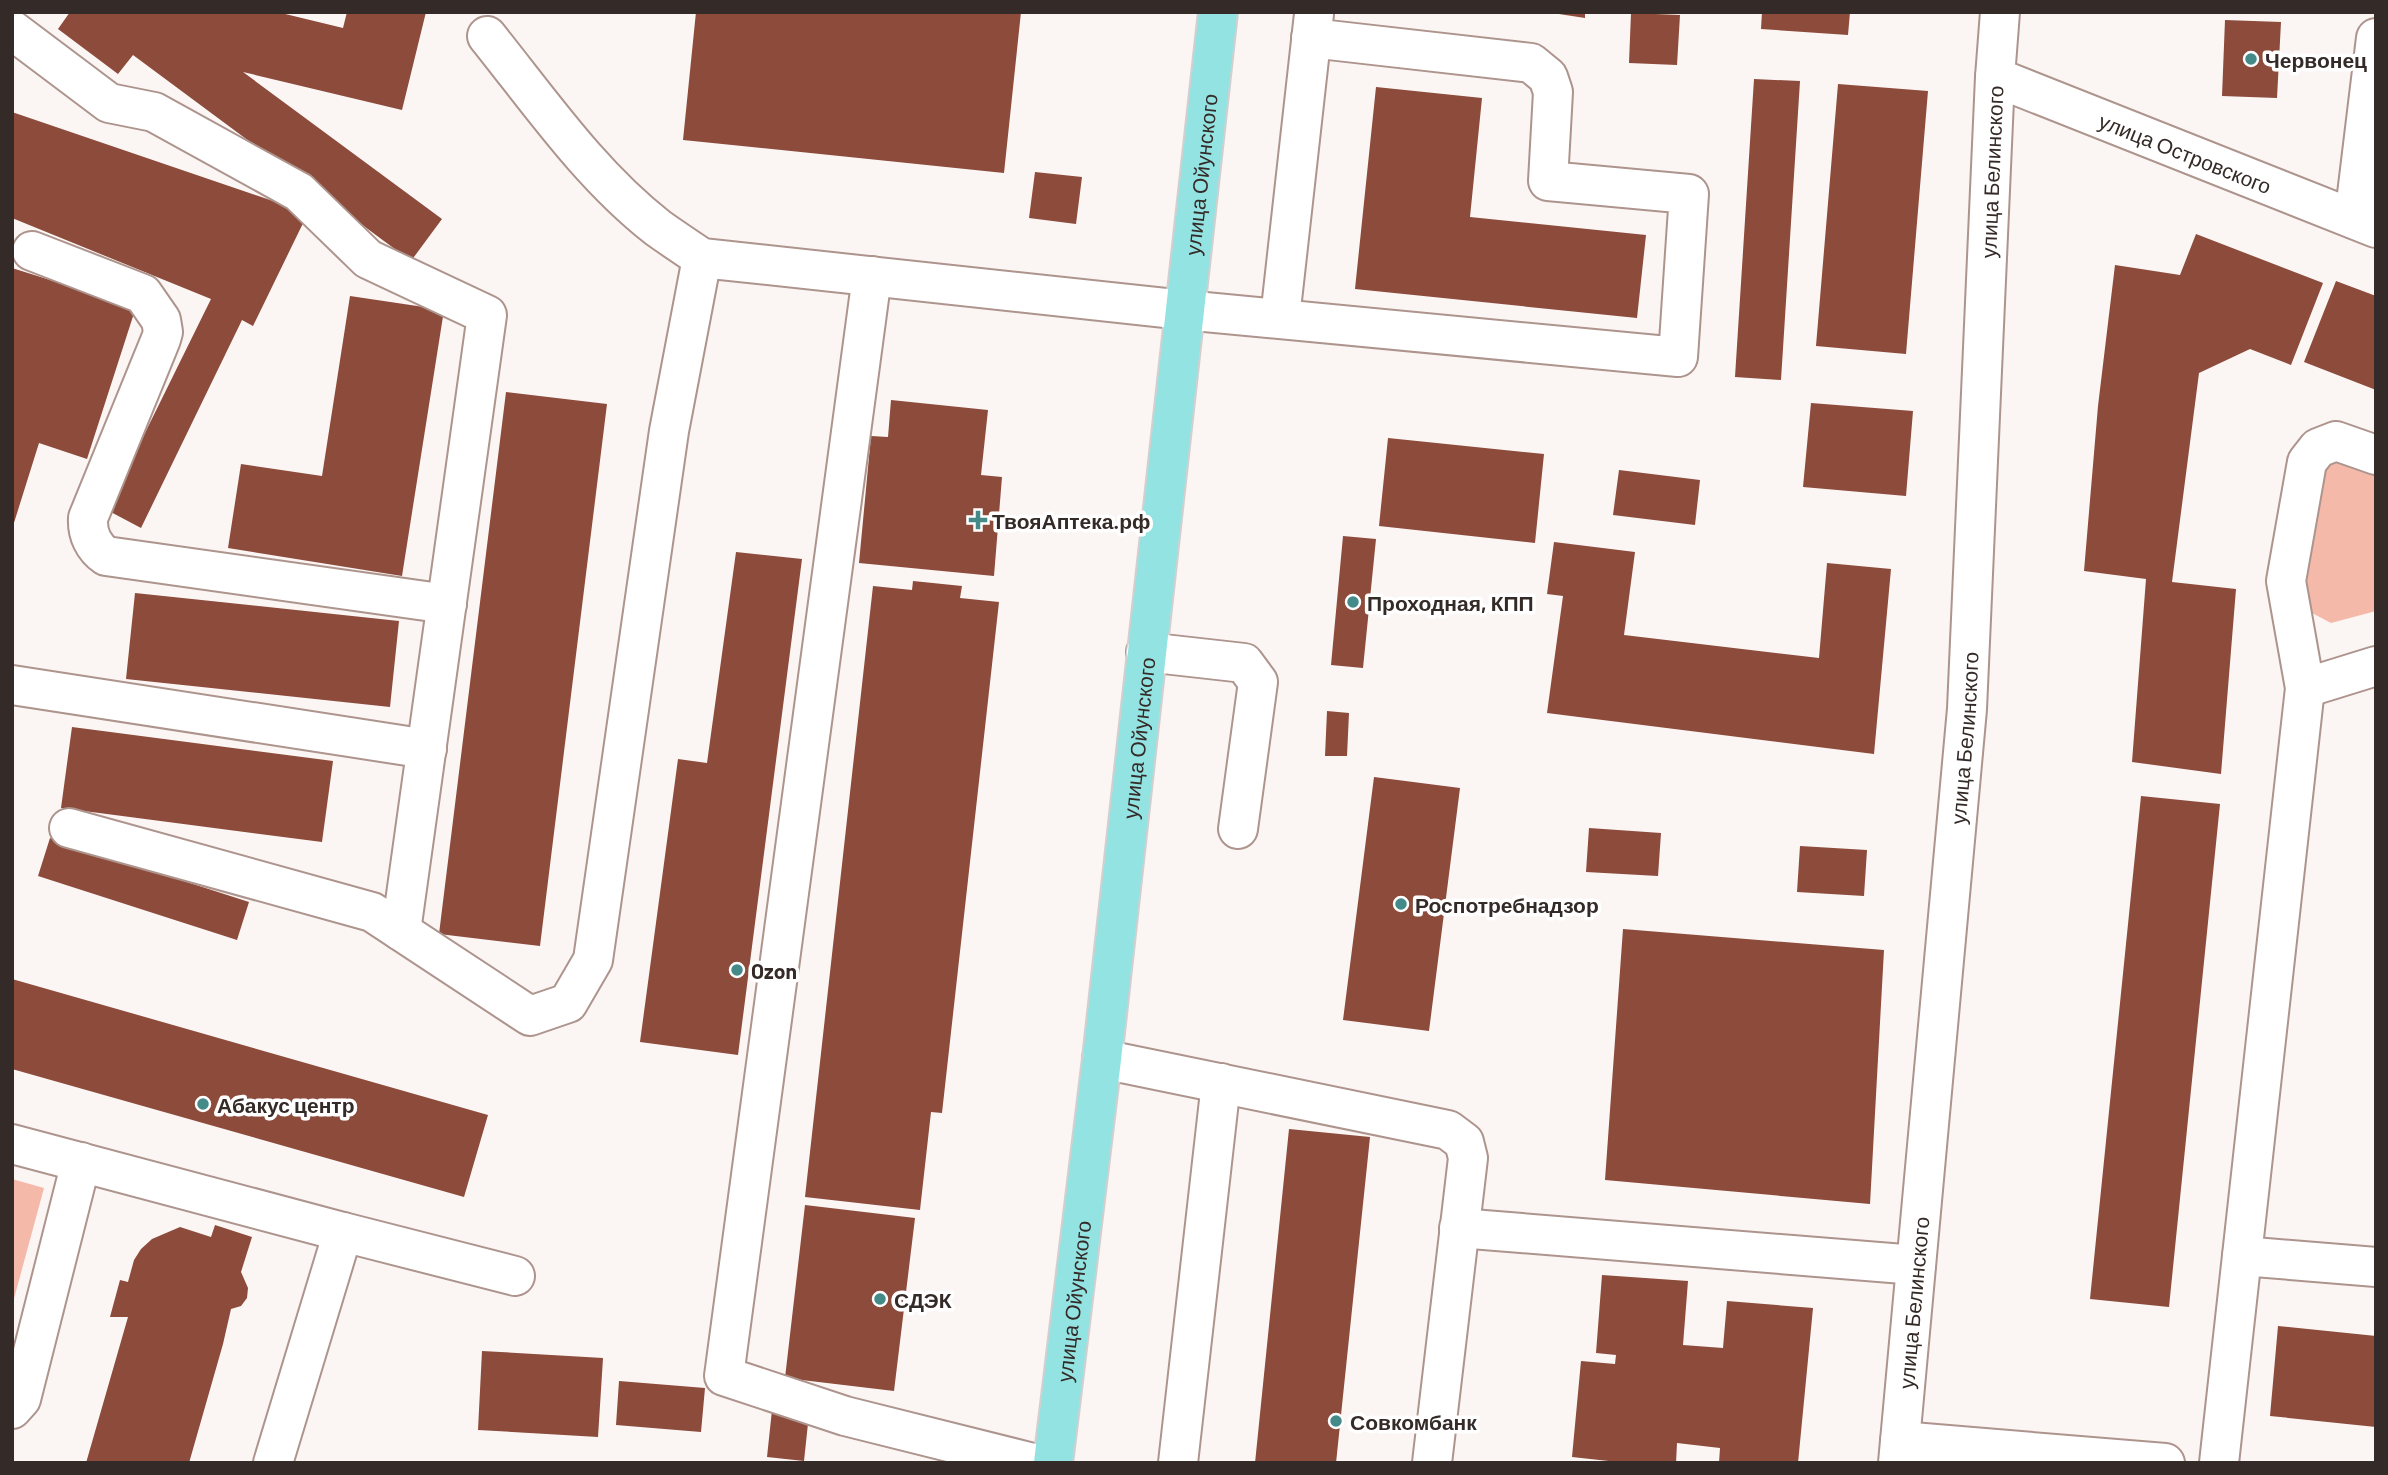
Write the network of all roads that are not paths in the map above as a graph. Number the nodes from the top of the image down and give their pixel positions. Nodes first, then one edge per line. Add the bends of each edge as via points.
1 (1218, 12) edge
2 (2000, 12) edge
3 (1313, 25) edge
4 (12, 30) edge
5 (488, 36) dead end
6 (2376, 38) edge
7 (1995, 77) junction
8 (2365, 224) edge
9 (32, 251) dead end
10 (702, 258) junction
11 (872, 276) junction
12 (1184, 310) junction
13 (1280, 318) junction
14 (2376, 455) edge
15 (447, 604) junction
16 (1146, 652) junction
17 (2376, 666) edge
18 (12, 685) edge
19 (2305, 688) junction
20 (427, 749) junction
21 (69, 828) dead end
22 (1238, 829) dead end
23 (401, 931) junction
24 (1102, 1059) junction
25 (1221, 1083) junction
26 (12, 1144) edge
27 (81, 1163) junction
28 (1459, 1227) junction
29 (344, 1232) junction
30 (2242, 1256) junction
31 (1916, 1265) junction
32 (2376, 1267) edge
33 (515, 1276) dead end
34 (12, 1409) edge
35 (1899, 1452) edge
36 (273, 1463) edge
37 (1033, 1463) edge
38 (1053, 1463) edge
39 (1178, 1463) edge
40 (1432, 1463) edge
41 (2165, 1463) edge
42 (2219, 1463) edge

1 - 12 main road, улица Ойунского
2 - 7 street, улица Белинского
3 - 13 street
3 - 13 street via 1531,63 1548,77 1553,92 1548,181 1689,194 1678,357
4 - 15 street via 109,103 154,113 299,192 368,258 487,316
5 - 10 street via 573,144 619,193 656,227
6 - 8 street
7 - 8 street, улица Островского
7 - 31 street, улица Белинского via 1967,709
9 - 15 street via 143,294 163,326 88,518 89,534 99,551 106,556
10 - 11 street
10 - 23 street via 669,431 593,960 568,1003 530,1016
11 - 12 street
11 - 37 street via 724,1376 845,1416
12 - 13 street
12 - 16 main road, улица Ойунского
14 - 19 street via 2336,441 2318,448 2307,462 2286,581
15 - 20 street
16 - 22 street via 1244,663 1258,682
16 - 24 main road, улица Ойунского
17 - 19 street
18 - 20 street
19 - 30 street
20 - 23 street
21 - 23 street via 372,912
24 - 25 street
24 - 38 main road, улица Ойунского
25 - 28 street via 1448,1130 1464,1142 1468,1157
25 - 39 street
26 - 27 street
27 - 29 street
27 - 34 street via 21,1399
28 - 31 street
28 - 40 street
29 - 33 street
29 - 36 street
30 - 32 street
30 - 42 street
31 - 35 street, улица Белинского
35 - 41 street

